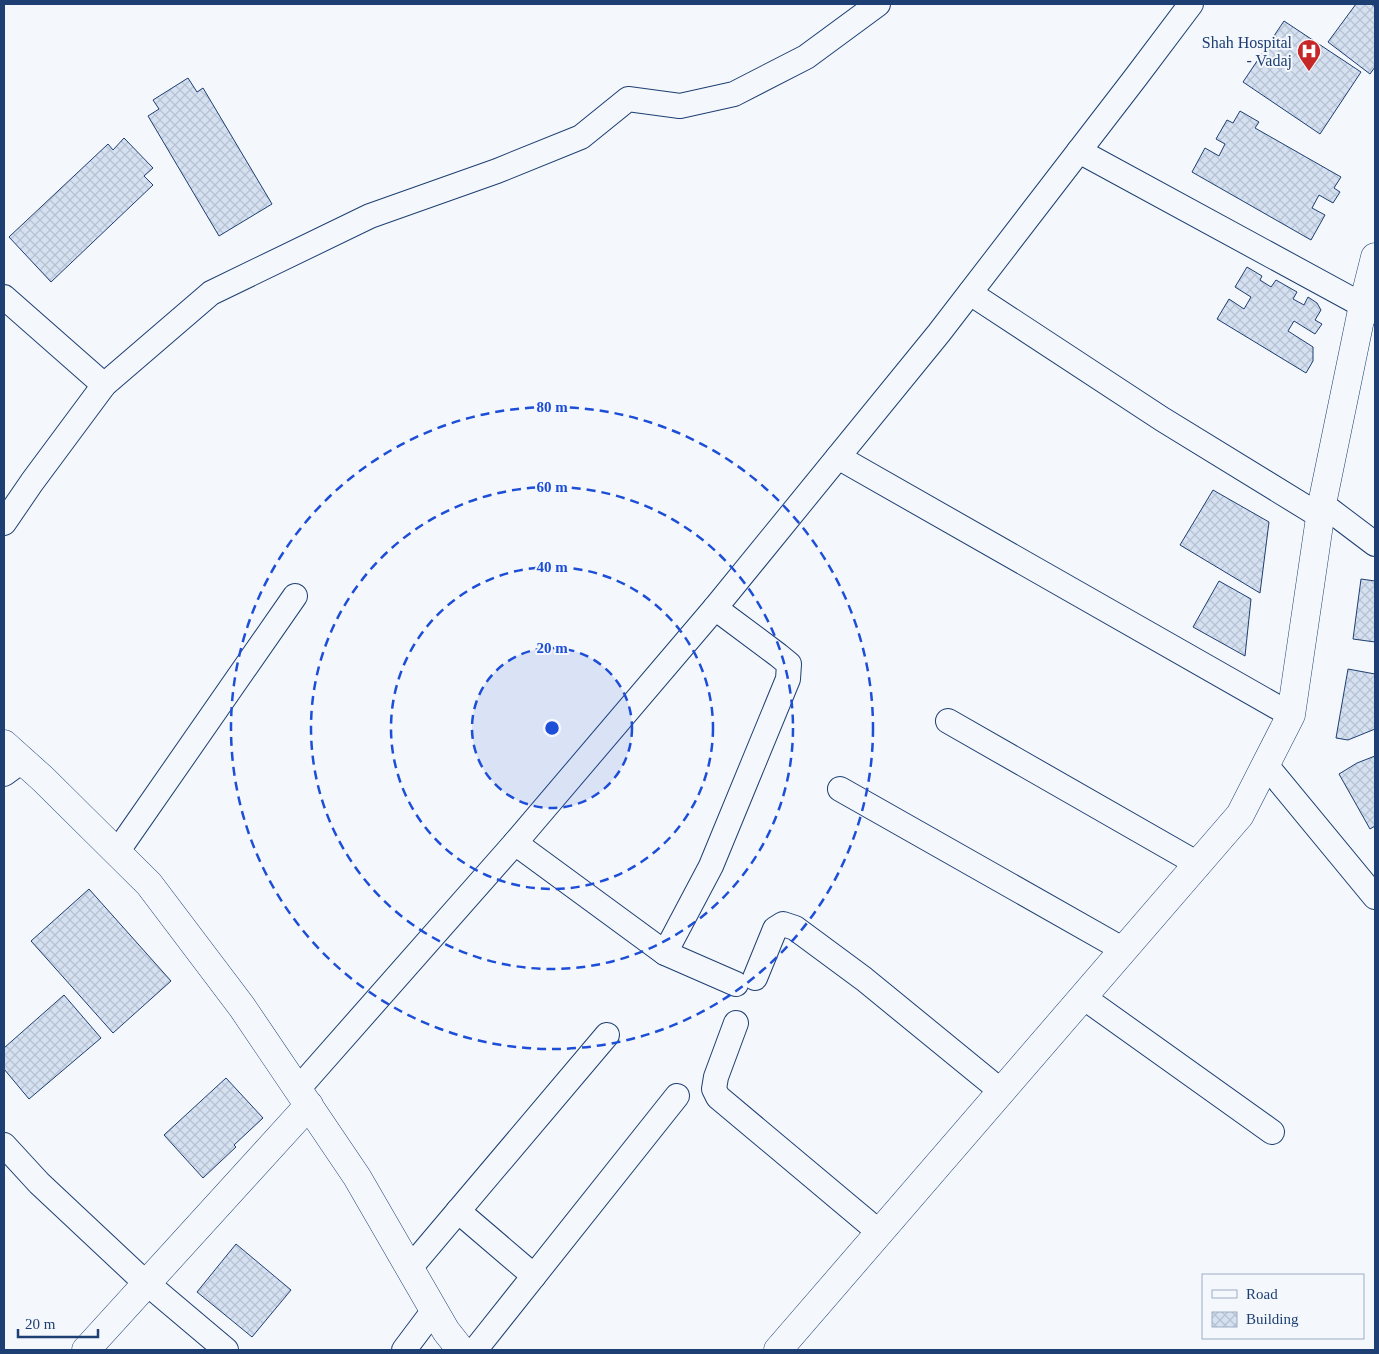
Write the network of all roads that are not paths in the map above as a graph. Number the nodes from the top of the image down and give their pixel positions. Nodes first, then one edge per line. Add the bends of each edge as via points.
1 (878, 4) edge
2 (1191, 4) edge
3 (1079, 151) junction
4 (1375, 257) edge
5 (970, 294) junction
6 (4, 297) edge
7 (1369, 308) edge
8 (104, 385) junction
9 (838, 457) junction
10 (1321, 510) junction
11 (4, 523) edge
12 (1375, 544) edge
13 (295, 596) dead end
14 (715, 608) junction
15 (1291, 716) junction
16 (948, 721) dead end
17 (10, 759) edge
18 (1266, 765) junction
19 (840, 789) dead end
20 (515, 843) junction
21 (117, 852) junction
22 (1198, 864) junction
23 (1375, 897) edge
24 (1124, 950) junction
25 (665, 953) junction
26 (1083, 997) junction
27 (736, 1023) dead end
28 (607, 1036) dead end
29 (1001, 1092) junction
30 (677, 1096) dead end
31 (303, 1097) junction
32 (1272, 1132) dead end
33 (4, 1145) edge
34 (458, 1211) junction
35 (879, 1232) junction
36 (410, 1268) junction
37 (534, 1276) junction
38 (146, 1284) junction
39 (434, 1310) junction
40 (86, 1350) edge
41 (226, 1350) edge
42 (404, 1350) edge
43 (461, 1350) edge
44 (475, 1350) edge
45 (778, 1350) edge

1 - 8 street via 806,57 734,94 680,106 628,99 581,136 497,171 370,216 211,293
2 - 3 street
3 - 5 street
3 - 7 street
4 - 7 main road
5 - 9 street
5 - 10 street via 1162,419
6 - 8 street
7 - 10 main road
8 - 11 street
9 - 14 street
9 - 15 street
10 - 12 street
10 - 15 main road
13 - 21 street
14 - 20 street
14 - 25 street via 789,664 788,679 711,866
15 - 18 main road
16 - 22 street
17 - 21 main road
18 - 22 main road via 1240,815
18 - 23 street
19 - 24 street
20 - 25 street
20 - 31 street
21 - 31 main road via 150,884 242,1006
22 - 24 main road
24 - 26 main road
25 - 29 street via 746,981 775,929 783,924 796,928 864,979
26 - 29 main road
26 - 32 street
27 - 35 street via 716,1077 714,1089 718,1098
28 - 34 street
29 - 35 main road
30 - 37 street
31 - 36 main road via 357,1177
31 - 38 main road
33 - 38 street via 39,1183
34 - 36 street
34 - 37 street
35 - 45 main road
36 - 39 main road
37 - 44 street
38 - 40 main road
38 - 41 street
39 - 42 street
39 - 43 main road

